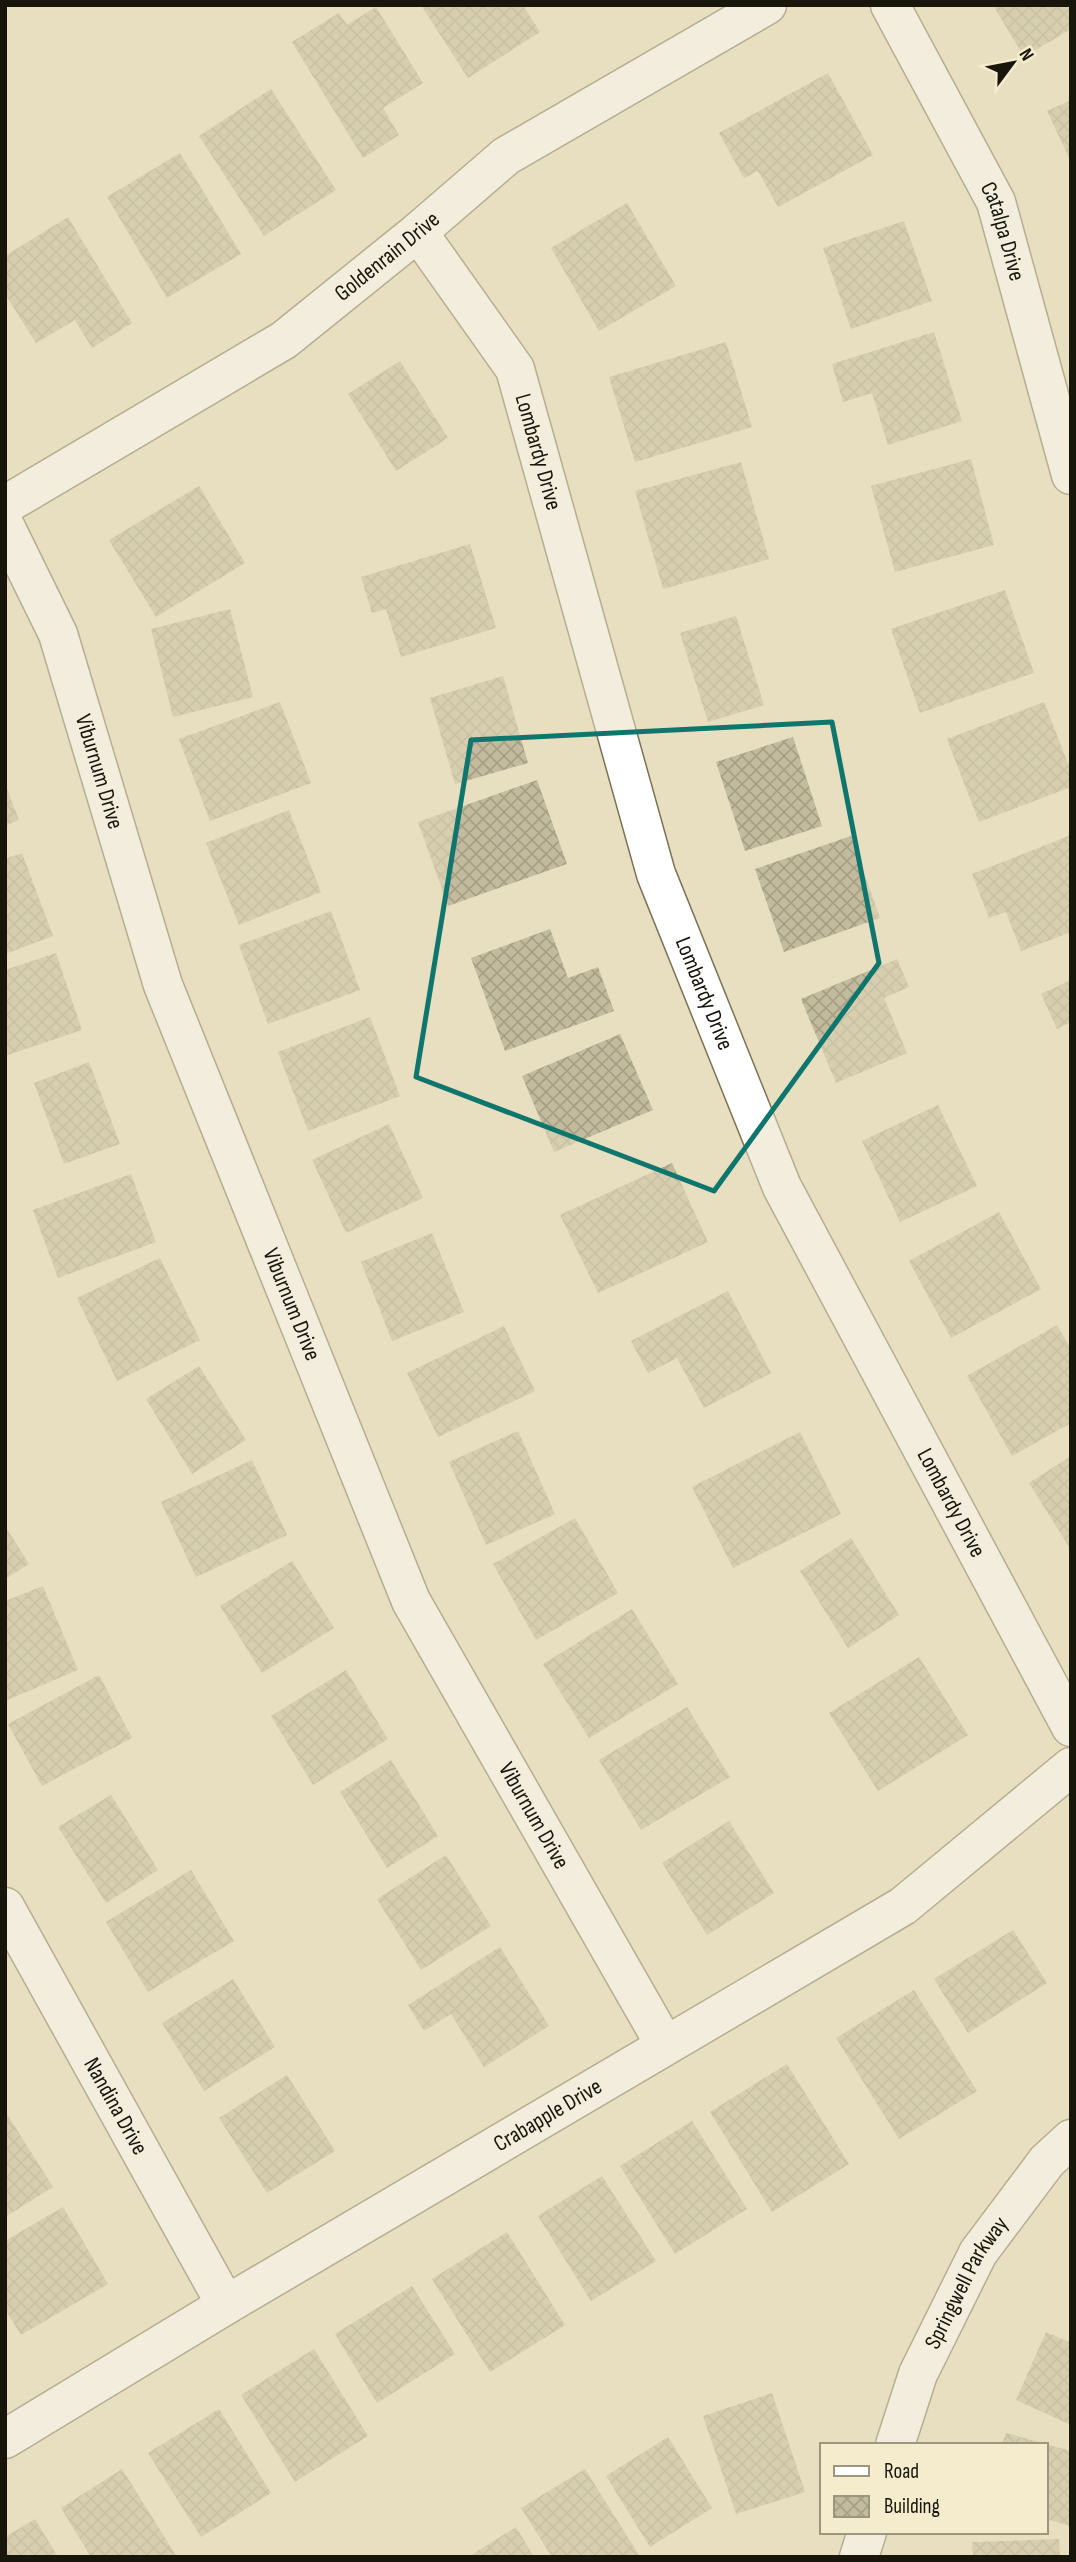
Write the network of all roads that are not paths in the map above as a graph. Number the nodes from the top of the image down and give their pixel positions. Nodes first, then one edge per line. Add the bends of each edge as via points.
1 (767, 5) edge
2 (890, 5) edge
3 (418, 232) junction
4 (1071, 475) edge
5 (5, 505) edge
6 (5, 526) edge
7 (1071, 1727) edge
8 (1071, 1767) edge
9 (5, 1907) edge
10 (665, 2045) junction
11 (1071, 2139) edge
12 (226, 2305) junction
13 (5, 2440) edge
14 (896, 2443) edge
15 (866, 2534) edge
16 (859, 2557) edge

1 - 3 street, Goldenrain Drive via 506,156
2 - 4 street, Catalpa Drive via 996,202
3 - 5 street, Goldenrain Drive via 284,340
3 - 7 street, Lombardy Drive via 515,369 656,874 782,1187
6 - 10 street, Viburnum Drive via 58,634 163,985 411,1601
8 - 10 street, Crabapple Drive via 903,1906
9 - 12 street, Nandina Drive
10 - 12 street, Crabapple Drive
11 - 14 street, Springwell Parkway via 1047,2161 978,2253 918,2374
12 - 13 street, Crabapple Drive
15 - 16 street

